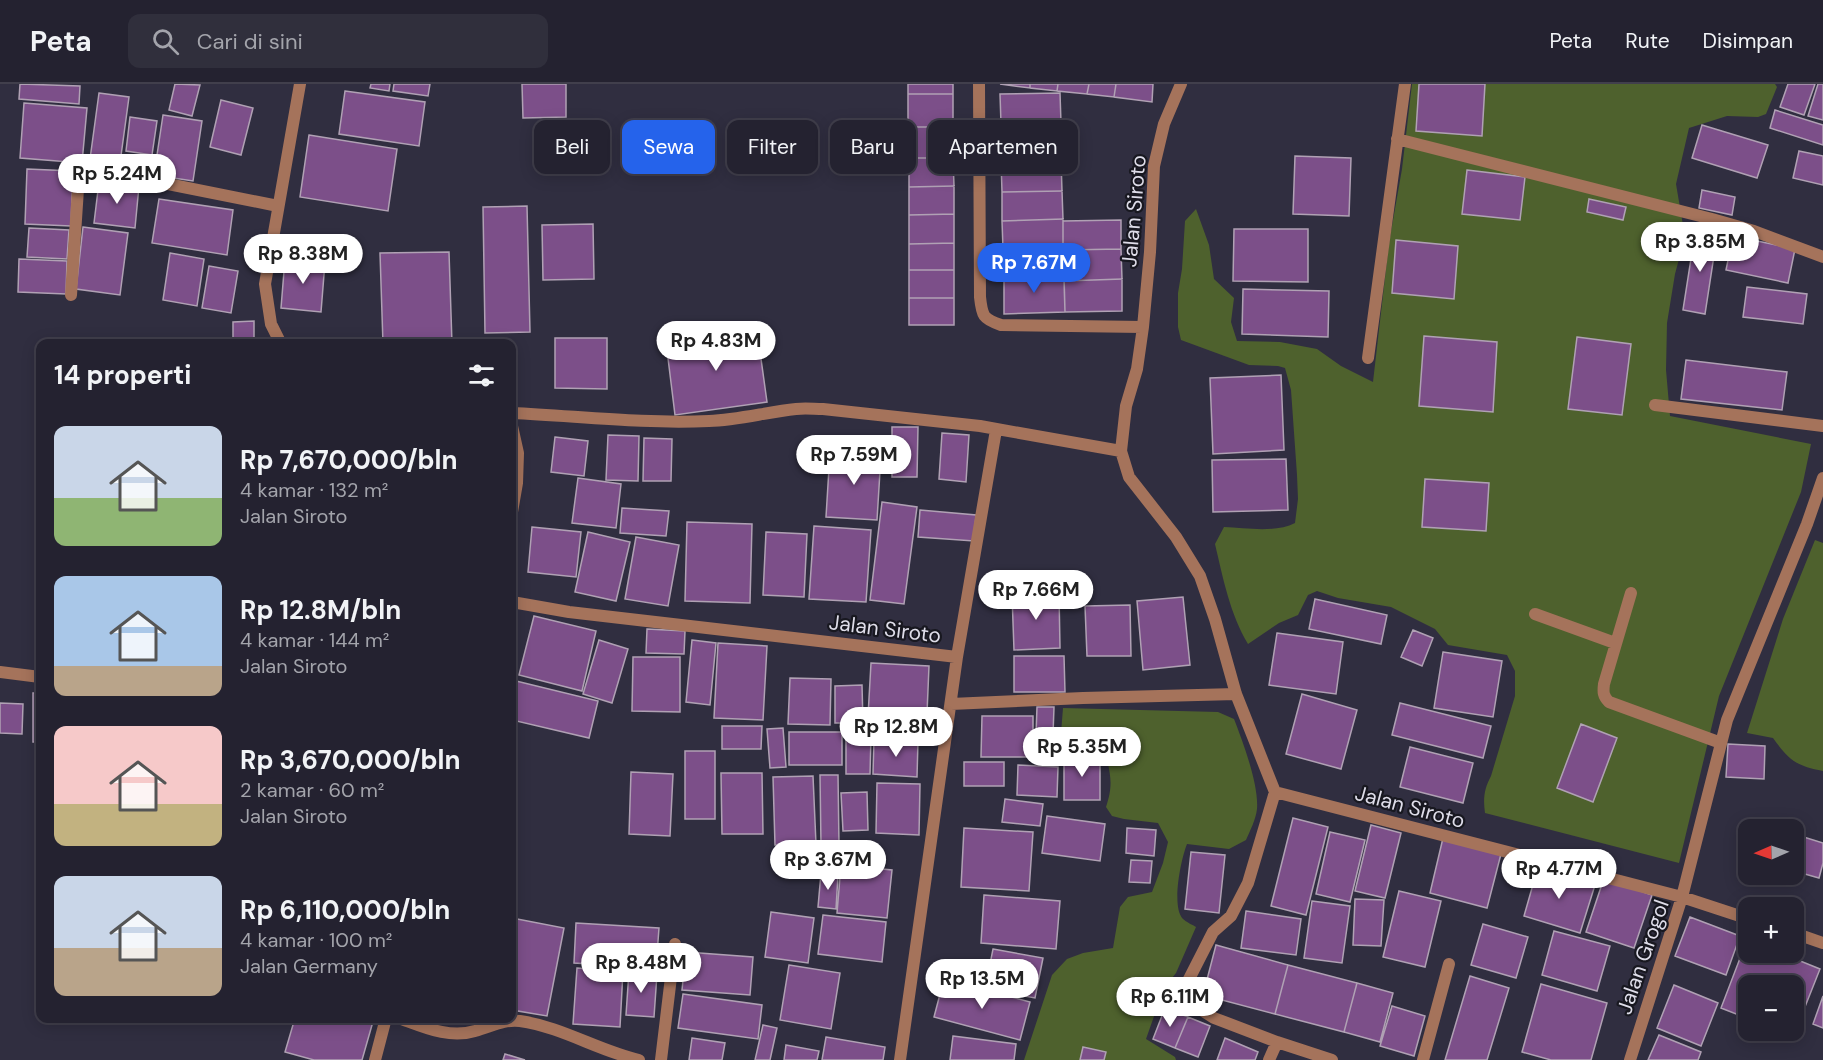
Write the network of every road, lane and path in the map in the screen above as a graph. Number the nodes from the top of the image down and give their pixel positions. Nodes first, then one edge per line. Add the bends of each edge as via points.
1 (300, 84) edge
2 (979, 84) edge
3 (1181, 84) edge
4 (1405, 84) edge
5 (1397, 139) junction
6 (278, 206) junction
7 (1823, 256) edge
8 (71, 295) dead end
9 (1143, 327) junction
10 (278, 339) edge
11 (1368, 358) dead end
12 (1655, 405) dead end
13 (516, 413) edge
14 (1823, 426) edge
15 (996, 430) junction
16 (516, 444) edge
17 (1120, 451) junction
18 (1823, 478) edge
19 (516, 489) edge
20 (1631, 592) dead end
21 (516, 603) edge
22 (1535, 614) dead end
23 (1615, 643) junction
24 (957, 657) junction
25 (0, 672) edge
26 (36, 676) edge
27 (1236, 694) junction
28 (951, 704) junction
29 (1720, 743) junction
30 (1275, 792) junction
31 (1682, 897) junction
32 (1738, 915) edge
33 (1804, 936) edge
34 (1823, 943) edge
35 (675, 944) dead end
36 (1449, 964) dead end
37 (516, 1022) edge
38 (385, 1023) edge
39 (413, 1023) edge
40 (501, 1023) edge
41 (1277, 1042) junction
42 (375, 1060) edge
43 (639, 1060) edge
44 (661, 1060) edge
45 (900, 1060) edge
46 (1269, 1060) edge
47 (1332, 1060) edge
48 (1423, 1060) edge
49 (1630, 1060) edge

1 - 6 street
2 - 9 street via 982,313 988,321 1001,326
3 - 9 street, Jalan Siroto via 1164,124 1154,166
4 - 5 street
5 - 7 street via 1712,219
5 - 11 street
6 - 8 street via 93,170 85,174 78,189
6 - 10 street via 266,284 271,324
9 - 17 street, Jalan Siroto
12 - 14 street
13 - 15 street via 682,422 798,408 952,422
15 - 17 street
15 - 24 street
16 - 19 street
17 - 27 street, Jalan Siroto via 1129,477 1176,537 1200,576
18 - 29 street
20 - 23 street
21 - 24 street, Jalan Siroto
22 - 23 street
23 - 29 street via 1603,692 1610,702
24 - 28 street, Jalan Siroto
25 - 26 street
27 - 28 street
27 - 30 street, Jalan Siroto
28 - 45 street, Jalan Siroto
29 - 31 street
30 - 31 street, Jalan Siroto
30 - 41 street via 1248,883 1231,916 1213,932 1186,985 1189,1002 1214,1018
31 - 32 street, Jalan Grogol
31 - 49 street, Jalan Grogol
33 - 34 street
35 - 44 street
36 - 48 street
37 - 43 street
38 - 42 street
39 - 40 street via 453,1034
41 - 46 street
41 - 47 street

